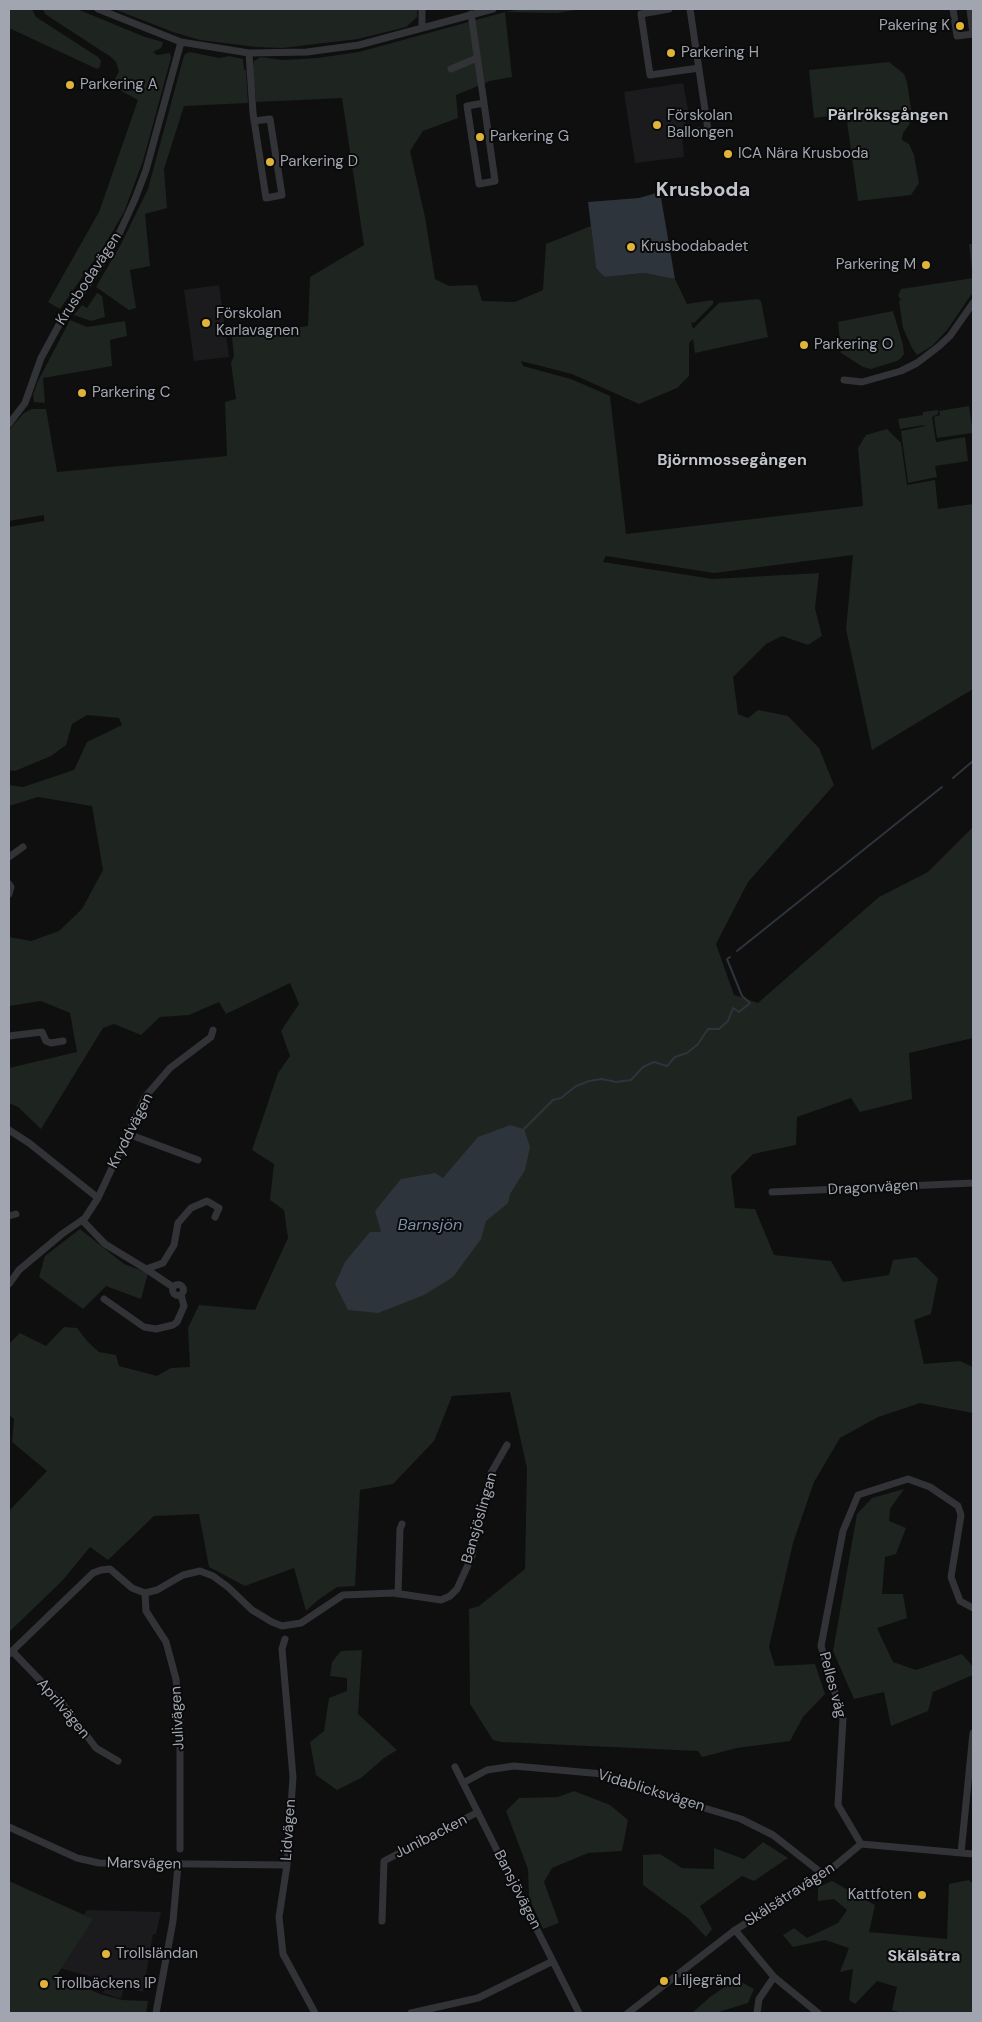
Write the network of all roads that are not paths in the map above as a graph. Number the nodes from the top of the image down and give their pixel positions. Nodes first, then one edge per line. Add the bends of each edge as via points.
1 (98, 9) edge
2 (422, 9) edge
3 (493, 9) edge
4 (669, 9) edge
5 (690, 9) edge
6 (953, 9) edge
7 (970, 9) edge
8 (471, 14) junction
9 (422, 27) junction
10 (180, 42) junction
11 (248, 53) junction
12 (477, 58) junction
13 (699, 68) junction
14 (451, 69) dead end
15 (484, 103) junction
16 (254, 121) junction
17 (689, 132) dead end
18 (973, 303) edge
19 (844, 380) dead end
20 (9, 424) edge
21 (23, 847) dead end
22 (9, 857) edge
23 (9, 884) edge
24 (9, 894) edge
25 (214, 1030) dead end
26 (9, 1036) edge
27 (63, 1041) dead end
28 (9, 1130) edge
29 (128, 1134) junction
30 (198, 1160) dead end
31 (973, 1183) edge
32 (772, 1192) dead end
33 (98, 1198) junction
34 (215, 1217) dead end
35 (82, 1220) junction
36 (146, 1270) junction
37 (11, 1275) edge
38 (9, 1284) edge
39 (104, 1299) dead end
40 (507, 1445) dead end
41 (402, 1524) dead end
42 (145, 1593) junction
43 (398, 1594) junction
44 (973, 1608) edge
45 (285, 1639) dead end
46 (10, 1652) edge
47 (973, 1733) edge
48 (118, 1761) dead end
49 (455, 1767) dead end
50 (463, 1782) junction
51 (478, 1812) junction
52 (9, 1827) edge
53 (861, 1844) junction
54 (180, 1849) dead end
55 (961, 1853) junction
56 (973, 1854) edge
57 (178, 1865) junction
58 (287, 1865) junction
59 (824, 1875) junction
60 (382, 1921) dead end
61 (735, 1930) junction
62 (553, 1961) junction
63 (774, 1977) junction
64 (156, 2013) edge
65 (315, 2013) edge
66 (411, 2013) edge
67 (580, 2013) edge
68 (628, 2013) edge
69 (758, 2013) edge
70 (818, 2013) edge

1 - 10 street
2 - 9 street
3 - 8 street
4 - 13 street via 641,14 650,75
5 - 13 street
6 - 7 street via 957,36 973,34
8 - 9 street
8 - 12 street
9 - 11 street via 359,45 306,52
10 - 11 street
10 - 20 street, Krusbodavägen via 146,170 135,199 95,274 60,323 41,358 25,403
11 - 16 street
12 - 14 street
12 - 15 street
13 - 17 street via 708,130
15 - 15 street via 467,106 479,184 495,181
16 - 16 street via 266,198 282,195 270,119
18 - 19 street via 950,336 917,363 862,382
21 - 22 street
23 - 24 street
25 - 29 street, Kryddvägen via 211,1037 170,1068 145,1098
26 - 27 street via 42,1032 46,1041
28 - 33 street
29 - 30 street
29 - 33 street, Kryddvägen
31 - 32 street, Dragonvägen
33 - 35 street, Kryddvägen
34 - 36 street via 219,1208 207,1201 191,1208 178,1223 174,1245 162,1263
35 - 36 street via 105,1244
35 - 37 street, Kryddvägen
36 - 39 street via 173,1287 174,1294 181,1295 184,1306 173,1325 156,1329 144,1327
37 - 38 street
40 - 43 street, Bansjöslingan via 492,1473 472,1556 457,1590 441,1600
41 - 43 street
42 - 43 street, Bansjöslingan via 183,1575 200,1571 214,1576 252,1610 282,1626 301,1623 343,1596
42 - 46 street via 132,1588 110,1569 101,1570
42 - 54 street, Julivägen via 146,1611 166,1642 176,1679 180,1722
44 - 53 street, Pelles väg via 960,1601 951,1577 961,1515 958,1506 930,1487 908,1479 858,1495 843,1530 821,1646 843,1719 838,1805
45 - 58 street, Lidvägen via 282,1649 293,1777
46 - 48 street, Aprilvägen via 62,1703 96,1748
47 - 55 street
49 - 50 street, Bansjövägen
50 - 51 street, Bansjövägen
50 - 59 street, Vidablicksvägen via 487,1770 514,1766 603,1774 741,1819 772,1835
51 - 60 street, Junibacken via 384,1861
51 - 62 street, Bansjövägen
52 - 57 street, Marsvägen via 77,1858 99,1863
53 - 55 street
53 - 59 street, Skälsätravägen
55 - 56 street
57 - 58 street, Marsvägen
57 - 64 street via 173,1921
58 - 65 street, Lidvägen via 279,1917 283,1954
59 - 61 street, Skälsätravägen
61 - 63 street
61 - 68 street, Skälsätravägen
62 - 66 street via 478,1998
62 - 67 street, Bansjövägen
63 - 69 street via 759,1999
63 - 70 street

